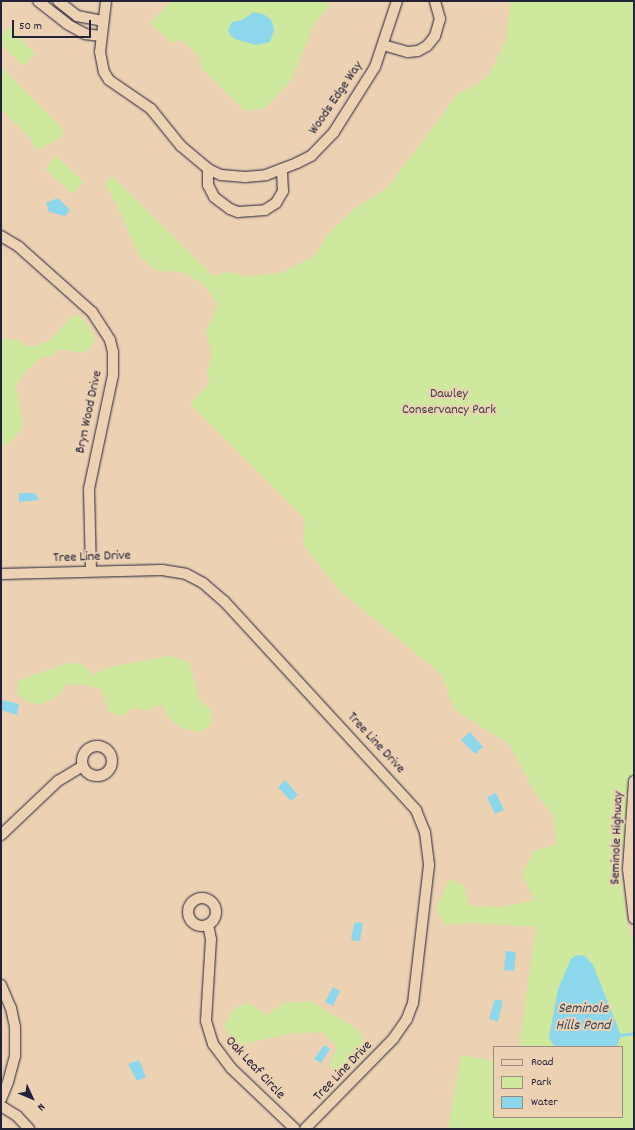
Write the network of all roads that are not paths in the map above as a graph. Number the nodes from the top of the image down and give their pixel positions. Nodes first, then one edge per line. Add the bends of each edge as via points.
1 (38, 1) edge
2 (58, 1) edge
3 (106, 1) edge
4 (397, 1) edge
5 (435, 1) edge
6 (103, 21) junction
7 (101, 36) junction
8 (384, 45) junction
9 (208, 169) junction
10 (282, 169) junction
11 (1, 236) edge
12 (90, 570) junction
13 (1, 574) edge
14 (83, 766) dead end
15 (634, 781) edge
16 (1, 835) edge
17 (634, 919) edge
18 (208, 925) dead end
19 (1, 985) edge
20 (1, 1098) edge
21 (1, 1106) edge
22 (29, 1129) edge
23 (295, 1129) edge
24 (305, 1129) edge

1 - 7 street via 67,24 86,34
2 - 6 street via 77,16
3 - 6 street, Woods Edge Way
4 - 8 street, Woods Edge Way
5 - 8 street via 440,19 435,36 427,46 418,51 408,52
6 - 7 street, Woods Edge Way
7 - 9 street, Woods Edge Way via 101,62 109,80 151,109 181,146
8 - 10 street, Woods Edge Way via 375,67 334,132 311,156
9 - 10 street, Woods Edge Way via 221,175 245,177 266,175
9 - 10 street via 208,184 214,197 238,212 265,210 276,203 283,191
11 - 12 street, Bryn Wood Drive via 19,247 92,312 110,340 113,375 89,489
12 - 13 street, Tree Line Drive
12 - 24 street, Tree Line Drive via 176,571 211,588 400,790 421,822 427,843 429,865 413,1003 407,1019 393,1039
14 - 16 street via 58,781
15 - 17 street, Seminole Highway via 628,869
18 - 23 street, Oak Leaf Circle via 211,939 206,1021 213,1044 231,1068
19 - 20 street via 11,1008 15,1028 15,1056
21 - 22 street via 17,1116

